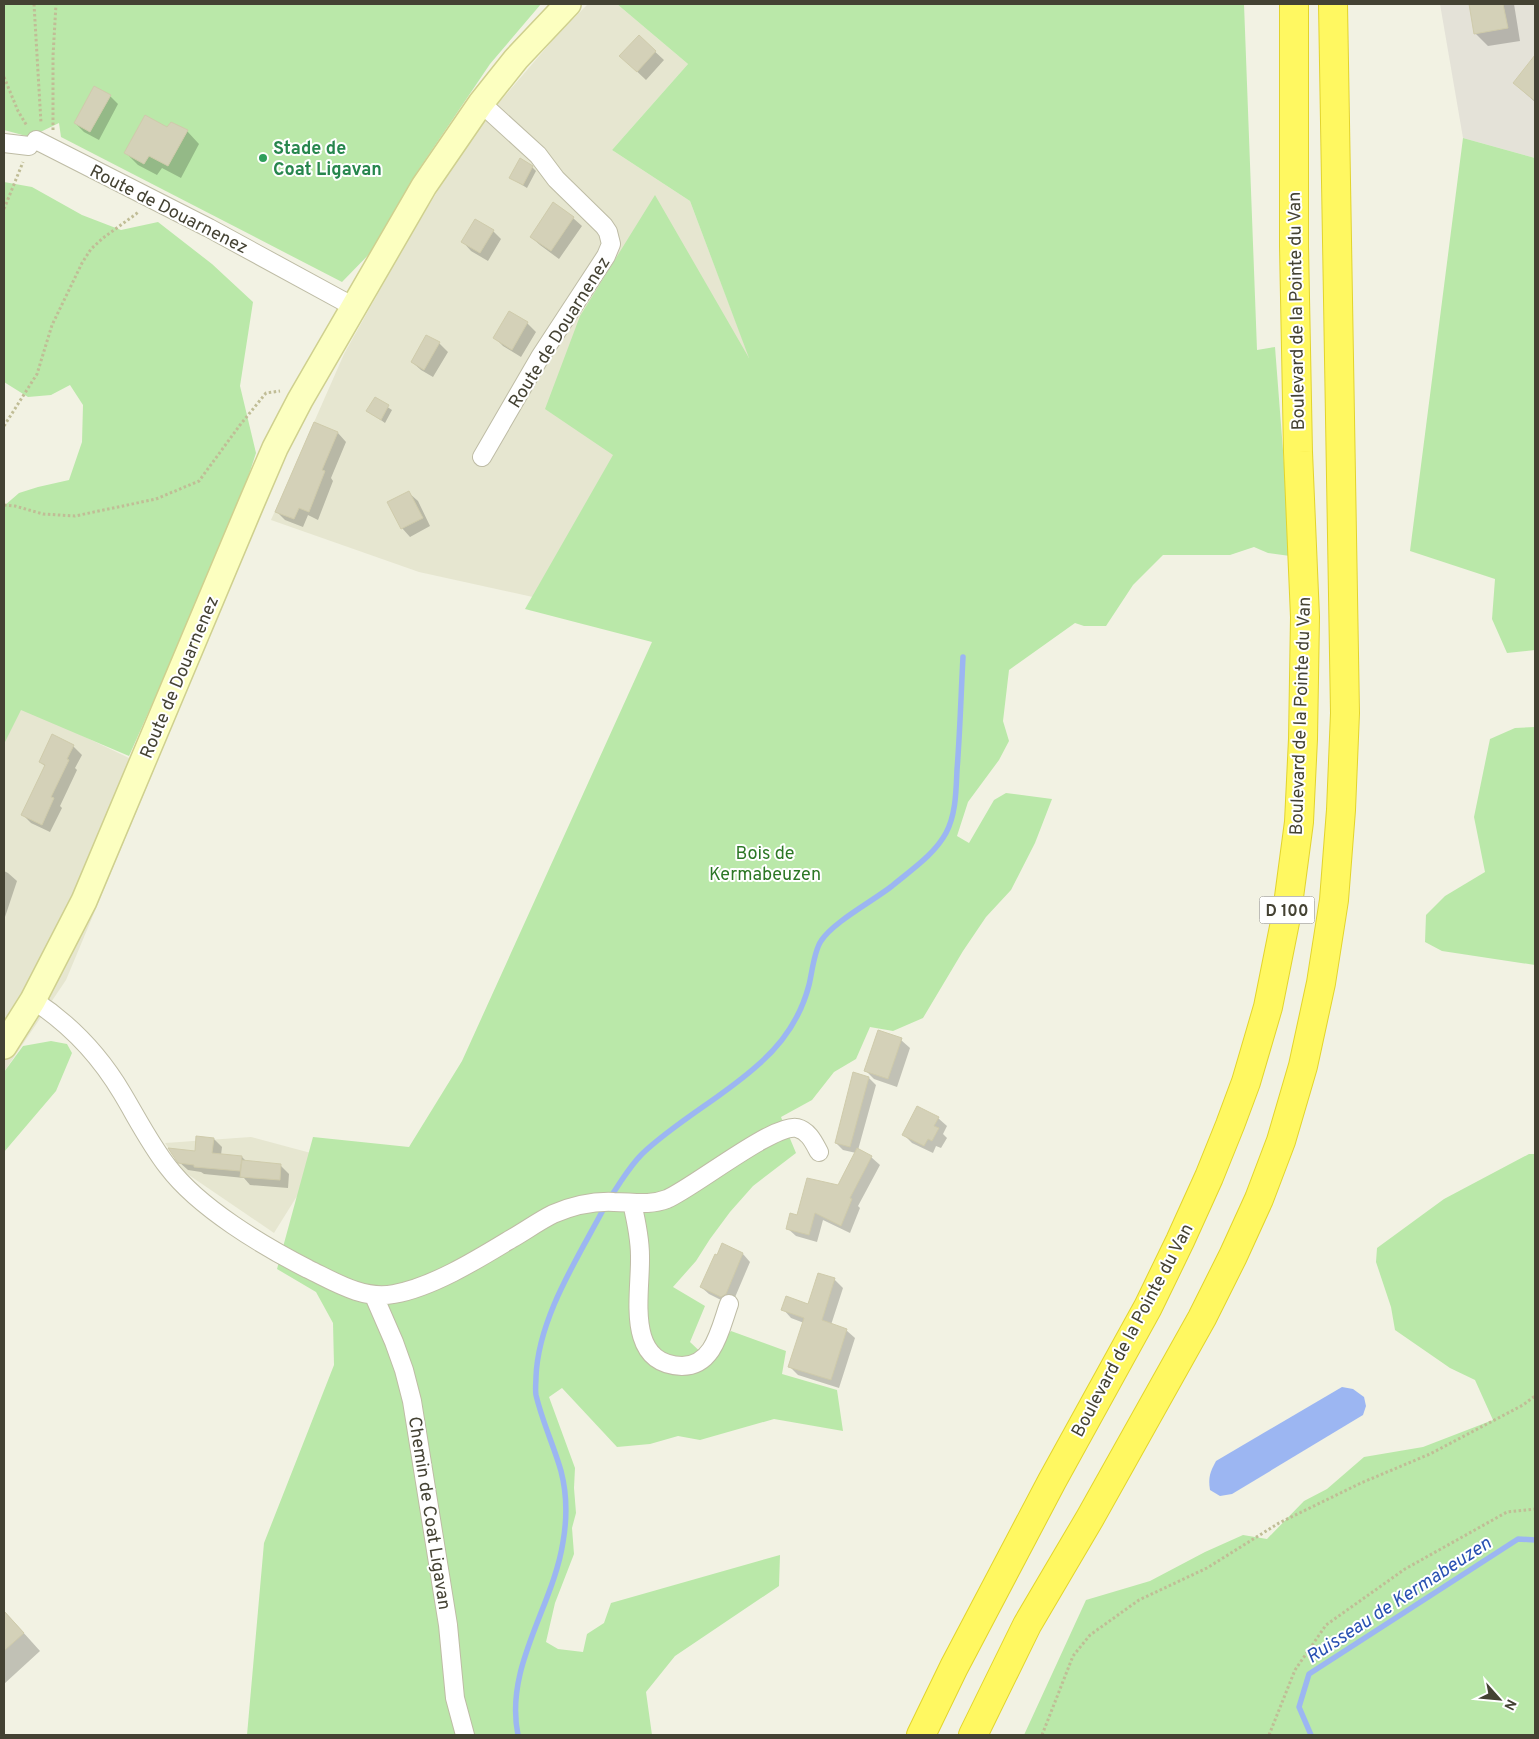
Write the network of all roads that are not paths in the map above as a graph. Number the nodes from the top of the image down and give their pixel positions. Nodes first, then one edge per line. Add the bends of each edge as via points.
1 (568, 4) edge
2 (1294, 4) edge
3 (1332, 4) edge
4 (481, 103) junction
5 (4, 143) edge
6 (354, 307) junction
7 (482, 457) dead end
8 (33, 1000) junction
9 (4, 1046) edge
10 (818, 1152) dead end
11 (632, 1203) junction
12 (374, 1296) junction
13 (729, 1304) dead end
14 (465, 1735) edge
15 (920, 1735) edge
16 (972, 1735) edge

1 - 4 main road, Route de Douarnenez via 516,59
2 - 15 highway, Boulevard de la Pointe du Van / D 100 via 1294,246 1305,617 1303,739 1299,822 1287,912 1268,1007 1230,1125 1172,1258
3 - 16 highway, D 100 via 1345,713 1335,890 1321,983 1303,1066 1280,1141 1259,1199 1233,1256 1202,1318 1027,1626
4 - 6 main road, Route de Douarnenez via 424,186
4 - 7 street, Route de Douarnenez via 538,155 556,179 594,214 608,232 611,244
5 - 6 street, Route de Douarnenez via 39,143 209,228
6 - 8 main road, Route de Douarnenez via 276,448 84,901
8 - 9 main road, Route de Douarnenez
8 - 12 street via 67,1025 95,1056 122,1092 160,1157 198,1198 292,1261 355,1291
10 - 11 street via 805,1132 793,1127 774,1134 674,1196 653,1203
11 - 12 street via 584,1204 552,1215 478,1259 435,1280 411,1290
11 - 13 street via 640,1256 642,1339 652,1354 669,1364 692,1366 701,1361 712,1350
12 - 14 street, Chemin de Coat Ligavan via 394,1342 412,1401 448,1625 455,1698

